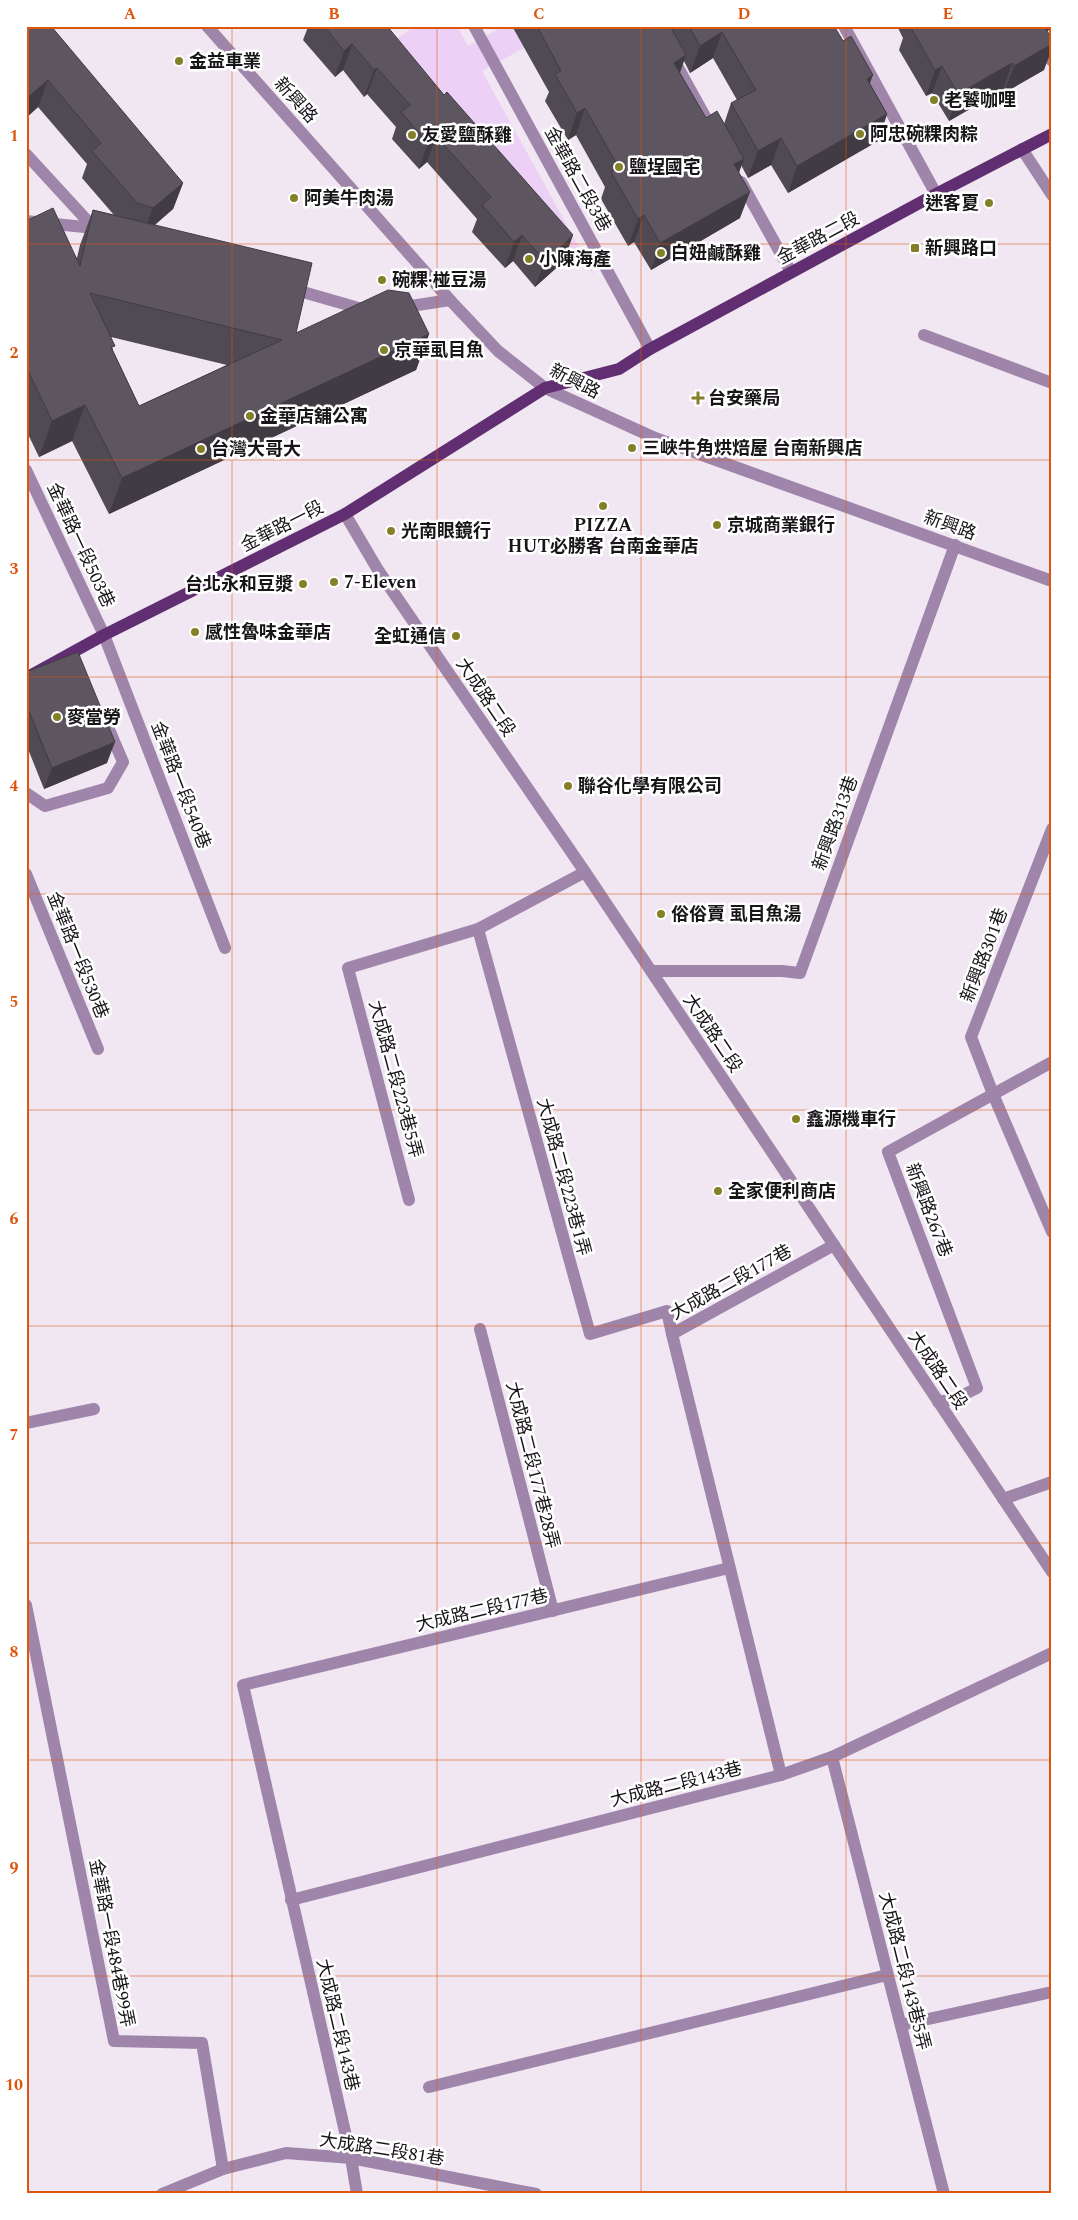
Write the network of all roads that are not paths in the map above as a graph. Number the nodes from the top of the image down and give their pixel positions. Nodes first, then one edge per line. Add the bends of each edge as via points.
1 (207, 26) edge
2 (474, 26) edge
3 (655, 26) edge
4 (844, 26) edge
5 (1033, 26) edge
6 (1052, 60) edge
7 (1052, 134) edge
8 (720, 144) edge
9 (1022, 149) junction
10 (26, 154) edge
11 (734, 170) edge
12 (936, 194) junction
13 (1052, 195) edge
14 (26, 221) edge
15 (94, 228) junction
16 (112, 234) edge
17 (791, 272) junction
18 (279, 285) edge
19 (450, 300) junction
20 (924, 335) dead end
21 (650, 349) junction
22 (1052, 383) edge
23 (545, 388) junction
24 (26, 470) edge
25 (345, 514) junction
26 (955, 545) junction
27 (1052, 581) edge
28 (104, 635) junction
29 (26, 678) edge
30 (101, 711) edge
31 (26, 792) edge
32 (1052, 829) edge
33 (585, 872) junction
34 (26, 874) edge
35 (478, 929) junction
36 (225, 948) dead end
37 (651, 971) junction
38 (98, 1049) dead end
39 (1052, 1062) edge
40 (993, 1094) junction
41 (410, 1200) dead end
42 (1052, 1232) edge
43 (834, 1246) junction
44 (480, 1329) dead end
45 (672, 1334) junction
46 (938, 1402) junction
47 (94, 1409) dead end
48 (26, 1423) edge
49 (1052, 1482) edge
50 (1003, 1499) junction
51 (729, 1568) junction
52 (1052, 1572) edge
53 (26, 1605) edge
54 (553, 1611) junction
55 (1052, 1654) edge
56 (243, 1685) joint
57 (832, 1757) junction
58 (781, 1775) junction
59 (291, 1900) junction
60 (887, 1975) junction
61 (1052, 1992) edge
62 (900, 2025) junction
63 (429, 2087) dead end
64 (351, 2158) junction
65 (223, 2169) junction
66 (162, 2194) edge
67 (356, 2194) edge
68 (536, 2194) edge
69 (944, 2194) edge

1 - 19 street, 新興路
2 - 21 street, 金華路二段3巷
3 - 8 street
4 - 12 street
5 - 6 street
7 - 9 main road, 金華路二段
9 - 12 main road, 金華路二段
9 - 13 street
10 - 15 street
11 - 17 street
12 - 17 main road, 金華路二段
14 - 15 street
15 - 16 street
17 - 21 main road, 金華路二段
18 - 19 street via 372,312
19 - 23 street, 新興路 via 498,351
20 - 22 street
21 - 23 main road, 金華路二段 via 619,369
23 - 25 main road, 金華路一段
23 - 26 street, 新興路 via 655,438
24 - 28 street, 金華路一段503巷
25 - 28 main road, 金華路一段
25 - 33 street, 大成路二段 via 378,570
26 - 27 street, 新興路
26 - 37 street, 新興路313巷 via 800,973
28 - 29 main road, 金華路一段 via 78,656
28 - 36 street, 金華路一段540巷
30 - 31 street via 123,762 108,788 45,806
32 - 40 street, 新興路301巷 via 971,1037
33 - 35 street
33 - 37 street, 大成路二段
34 - 38 street, 金華路一段530巷
35 - 41 street, 大成路二段223巷5弄 via 348,968
35 - 45 street, 大成路二段223巷1弄 via 590,1334 667,1311
37 - 43 street, 大成路二段
39 - 40 street, 新興路267巷
40 - 42 street, 新興路301巷
40 - 46 street, 新興路267巷 via 888,1152 977,1388 955,1399
43 - 45 street, 大成路二段177巷
43 - 46 street, 大成路二段
44 - 54 street, 大成路二段177巷28弄
45 - 51 street, 大成路二段177巷
46 - 50 street, 大成路二段
47 - 48 street
49 - 50 street
50 - 52 street, 大成路二段
51 - 54 street, 大成路二段177巷
51 - 58 street, 大成路二段177巷
53 - 65 street, 金華路一段484巷99弄 via 114,2041 202,2044
54 - 56 street, 大成路二段177巷
55 - 57 street, 大成路二段143巷
56 - 59 street, 大成路二段143巷
57 - 58 street, 大成路二段143巷
57 - 60 street, 大成路二段143巷5弄
58 - 59 street, 大成路二段143巷
59 - 64 street, 大成路二段143巷
60 - 62 street, 大成路二段143巷5弄
60 - 63 street
61 - 62 street
62 - 69 street, 大成路二段143巷5弄
64 - 65 street, 大成路二段81巷 via 286,2154
64 - 67 street, 大成路二段143巷
64 - 68 street, 大成路二段81巷
65 - 66 street

